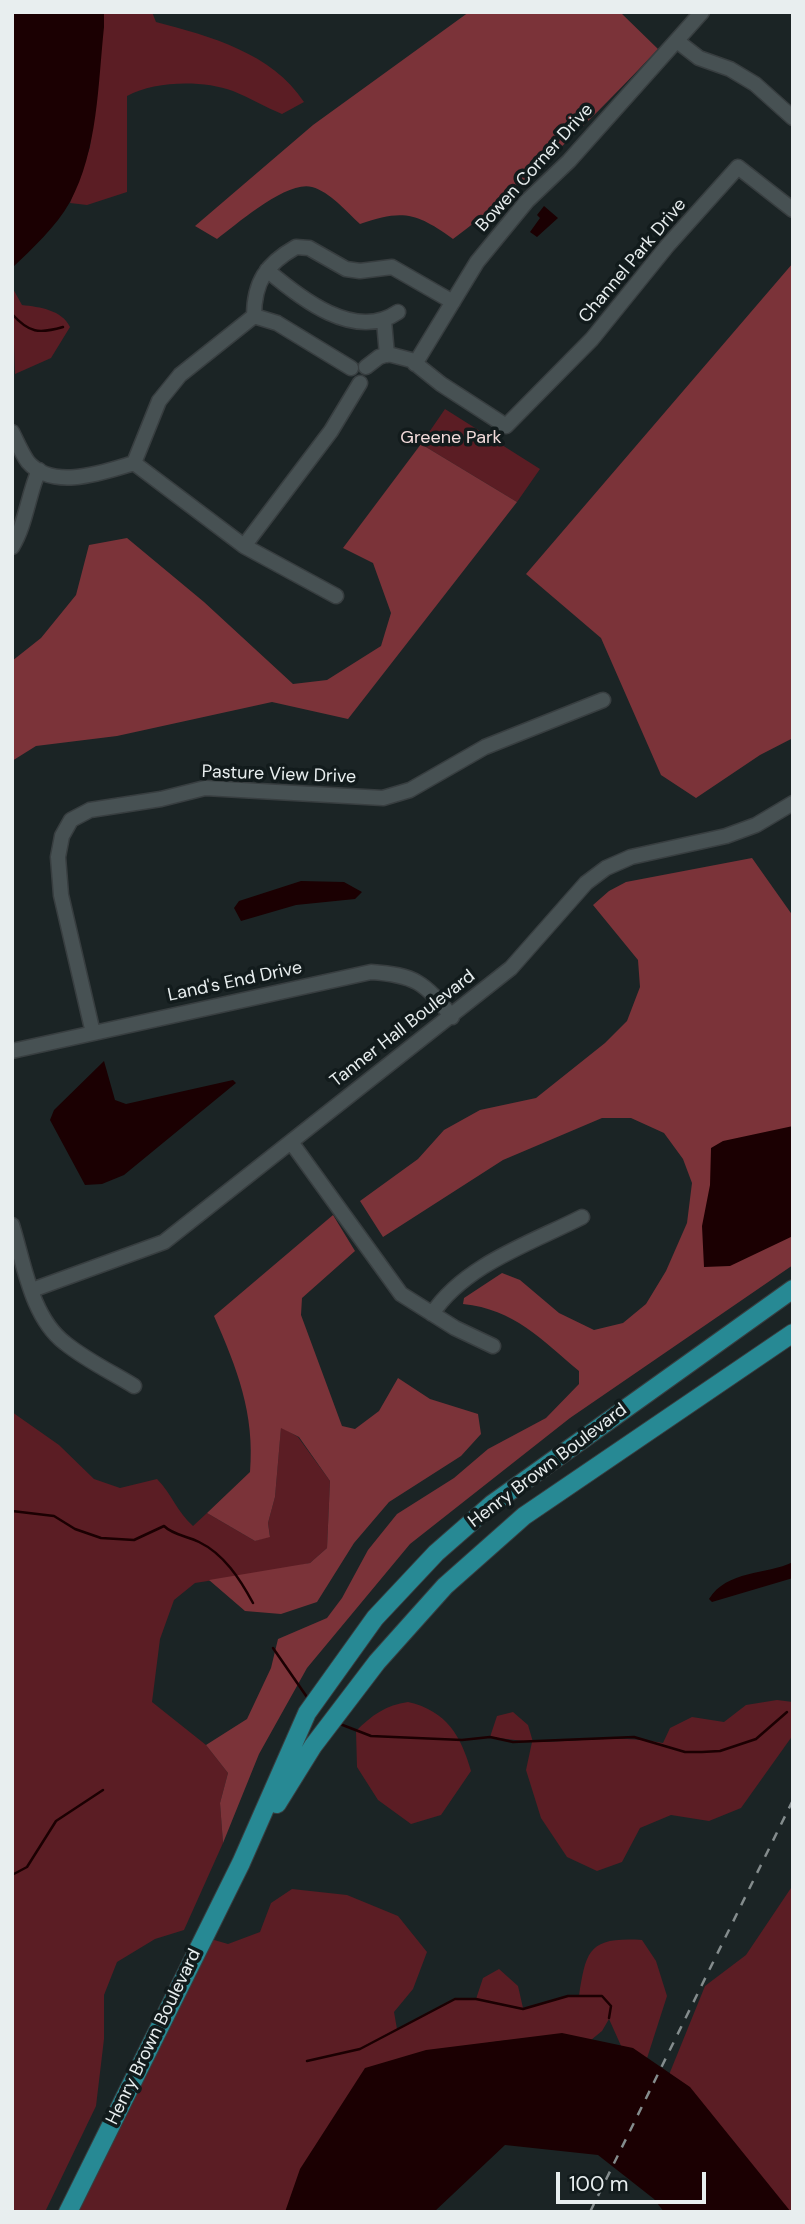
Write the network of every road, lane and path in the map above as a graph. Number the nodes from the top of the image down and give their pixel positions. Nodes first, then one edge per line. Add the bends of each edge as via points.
1 (702, 12) edge
2 (677, 41) junction
3 (793, 118) edge
4 (793, 210) edge
5 (267, 270) junction
6 (453, 302) junction
7 (398, 312) dead end
8 (254, 316) junction
9 (384, 321) junction
10 (387, 355) junction
11 (415, 364) junction
12 (351, 368) junction
13 (366, 368) junction
14 (360, 383) junction
15 (12, 432) edge
16 (134, 463) junction
17 (38, 470) junction
18 (244, 546) junction
19 (12, 547) edge
20 (336, 596) dead end
21 (603, 700) dead end
22 (793, 803) edge
23 (452, 1017) junction
24 (93, 1033) junction
25 (12, 1052) edge
26 (291, 1142) junction
27 (582, 1217) dead end
28 (12, 1225) edge
29 (793, 1289) edge
30 (32, 1290) junction
31 (432, 1314) junction
32 (793, 1333) edge
33 (493, 1346) dead end
34 (134, 1386) dead end
35 (241, 1863) junction
36 (68, 2212) edge

1 - 2 street, Bowen Corner Drive
2 - 3 street via 699,58 755,84
2 - 6 street, Bowen Corner Drive via 527,201 477,262
4 - 11 street, Channel Park Drive via 738,167 592,339 506,426
5 - 6 street via 296,247 309,248 346,269 392,267
5 - 8 street via 256,288
5 - 9 street via 316,307 348,319
6 - 11 street, Bowen Corner Drive
7 - 9 street
8 - 12 street via 288,329
8 - 16 street via 180,375 159,401
9 - 10 street
10 - 11 street
10 - 13 street
12 - 13 street via 359,364
12 - 14 street via 352,379
13 - 14 street via 368,378
14 - 18 street via 331,431
15 - 17 street via 28,462
16 - 17 street via 82,478
16 - 18 street
17 - 19 street
18 - 20 street
21 - 24 street, Pasture View Drive via 485,747 410,790 383,798 205,788 90,810 71,820 58,857 61,895
22 - 23 street, Tanner Hall Boulevard via 726,836 631,857 606,868 586,883 511,968
23 - 24 street, Land's End Drive via 424,987 405,975 371,972
23 - 26 street, Tanner Hall Boulevard
24 - 25 street, Land's End Drive
26 - 30 street, Tanner Hall Boulevard via 164,1242
26 - 31 street via 401,1294
27 - 31 street via 465,1278 446,1293
28 - 30 street
29 - 35 main road, Henry Brown Boulevard via 492,1504 436,1553 375,1618 307,1713
30 - 34 street via 49,1326 63,1342
31 - 33 street
32 - 35 main road, Henry Brown Boulevard via 524,1516 446,1586 377,1661 313,1746
35 - 36 main road, Henry Brown Boulevard

